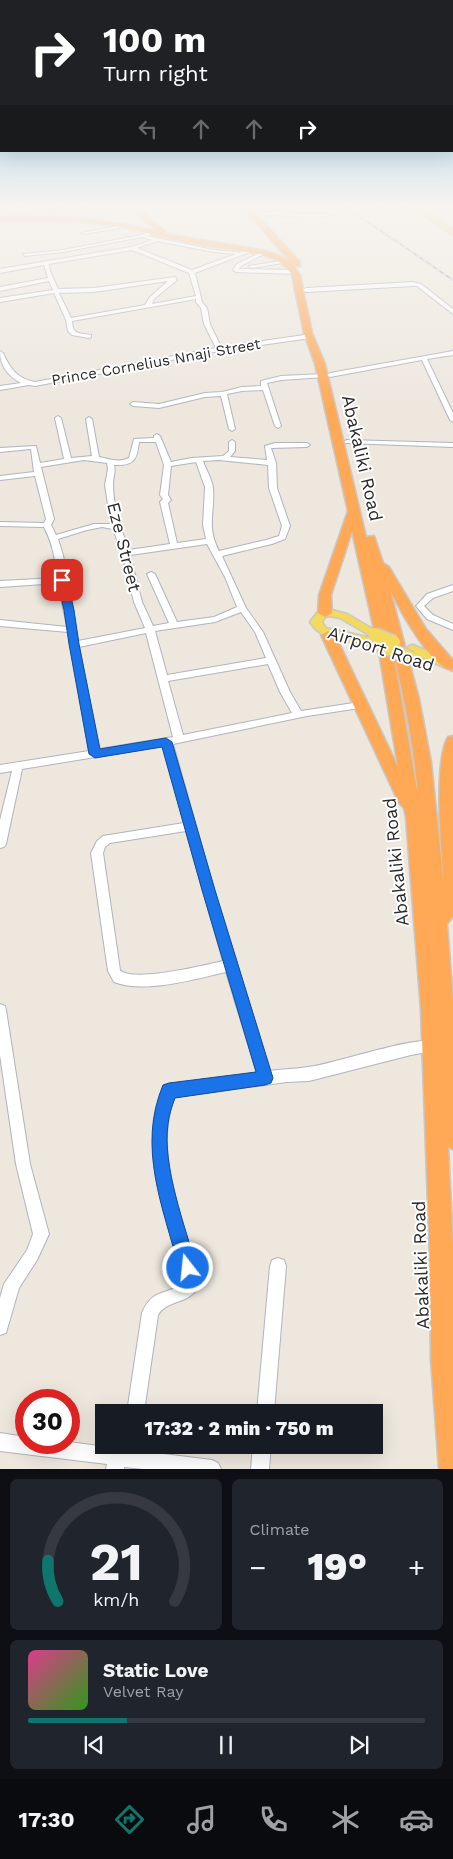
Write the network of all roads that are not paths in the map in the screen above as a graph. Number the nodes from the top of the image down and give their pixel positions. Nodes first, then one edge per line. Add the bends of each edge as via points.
1 (192, 272) edge
2 (48, 273) edge
3 (190, 273) edge
4 (292, 273) edge
5 (300, 273) edge
6 (174, 278) junction
7 (50, 279) junction
8 (116, 282) dead end
9 (0, 288) edge
10 (306, 290) junction
11 (57, 291) junction
12 (199, 297) junction
13 (0, 300) edge
14 (148, 306) junction
15 (453, 312) edge
16 (69, 320) junction
17 (89, 336) dead end
18 (310, 336) junction
19 (219, 349) junction
20 (0, 353) edge
21 (453, 353) edge
22 (424, 359) junction
23 (3, 368) edge
24 (326, 375) junction
25 (31, 383) junction
26 (0, 388) edge
27 (265, 388) junction
28 (224, 394) junction
29 (133, 404) dead end
30 (58, 418) dead end
31 (89, 418) dead end
32 (453, 420) edge
33 (278, 426) dead end
34 (232, 429) dead end
35 (232, 442) dead end
36 (347, 442) junction
37 (307, 445) dead end
38 (453, 445) edge
39 (0, 450) edge
40 (95, 458) junction
41 (225, 458) junction
42 (68, 459) junction
43 (199, 460) junction
44 (110, 462) junction
45 (272, 463) junction
46 (168, 465) junction
47 (38, 470) junction
48 (0, 478) edge
49 (354, 510) junction
50 (0, 524) edge
51 (48, 525) junction
52 (116, 528) junction
53 (54, 538) junction
54 (210, 541) junction
55 (174, 546) junction
56 (373, 548) junction
57 (126, 553) junction
58 (218, 554) junction
59 (150, 574) dead end
60 (62, 580) junction
61 (0, 584) edge
62 (453, 588) edge
63 (242, 608) junction
64 (325, 613) junction
65 (0, 623) edge
66 (174, 626) junction
67 (453, 627) edge
68 (72, 630) junction
69 (150, 630) junction
70 (328, 635) junction
71 (373, 638) junction
72 (74, 644) junction
73 (271, 660) junction
74 (452, 669) edge
75 (163, 679) junction
76 (360, 705) junction
77 (298, 715) junction
78 (179, 740) junction
79 (453, 741) edge
80 (166, 742) junction
81 (95, 754) junction
82 (18, 766) junction
83 (0, 769) edge
84 (414, 818) junction
85 (190, 826) junction
86 (0, 844) edge
87 (453, 892) edge
88 (453, 903) edge
89 (430, 921) junction
90 (231, 965) junction
91 (0, 1010) edge
92 (433, 1046) junction
93 (4, 1056) edge
94 (265, 1078) junction
95 (453, 1138) edge
96 (278, 1266) dead end
97 (0, 1327) edge
98 (137, 1404) edge
99 (266, 1404) edge
100 (0, 1442) edge
101 (261, 1454) edge
102 (123, 1457) edge
103 (212, 1469) edge
104 (260, 1469) edge
105 (452, 1469) edge

1 - 12 street
2 - 7 street
3 - 6 street
4 - 18 highway, Abakaliki Road
5 - 10 highway, Abakaliki Road
6 - 11 street via 110,288
6 - 14 street via 152,298
7 - 9 street
7 - 11 street
8 - 11 street
10 - 15 street via 414,284
10 - 24 highway, Abakaliki Road
11 - 13 street
11 - 16 street
12 - 14 street
12 - 19 street
14 - 16 street
16 - 17 street via 74,334
18 - 19 street, Prince Cornelius Nnaji Street
18 - 24 highway, Abakaliki Road
19 - 25 street, Prince Cornelius Nnaji Street
20 - 23 street
21 - 22 street
22 - 24 street
22 - 32 street
23 - 25 street, Prince Cornelius Nnaji Street
24 - 27 street via 281,378 263,382
24 - 36 highway, Abakaliki Road
24 - 49 highway, Abakaliki Road
25 - 26 street
27 - 28 street
27 - 33 street
28 - 29 street via 159,406
28 - 34 street
30 - 42 street
31 - 40 street
35 - 41 street via 232,451
36 - 38 street
36 - 56 highway, Abakaliki Road
37 - 45 street via 267,447
39 - 47 street via 34,446
40 - 42 street
40 - 44 street
41 - 43 street
41 - 45 street
42 - 47 street
43 - 46 street
43 - 54 street via 209,487 207,525
44 - 46 street via 131,460 136,440 158,436
44 - 52 street, Eze Street via 109,485
45 - 58 street via 274,488 285,532 276,540
46 - 55 street via 164,495 167,500 164,502
47 - 48 street
47 - 51 street via 50,519
49 - 64 highway via 325,595
49 - 84 highway, Abakaliki Road via 386,652
50 - 51 street
51 - 53 street
52 - 53 street via 103,525
52 - 57 street, Eze Street
53 - 60 street
54 - 55 street
54 - 58 street
55 - 57 street
56 - 74 highway via 421,633
56 - 89 highway, Abakaliki Road via 412,699 423,762
57 - 69 street, Eze Street via 138,602
58 - 63 street
59 - 66 street
60 - 61 street
60 - 68 street
62 - 67 street via 430,596 420,606 435,621
63 - 66 street via 216,621
63 - 73 street via 259,632
64 - 70 main road, Airport Road via 316,622 319,629
64 - 71 main road, Airport Road via 343,615
65 - 68 street
66 - 69 street
68 - 72 street
69 - 72 street
69 - 75 street, Eze Street
70 - 71 main road, Airport Road
70 - 76 highway
71 - 74 main road, Airport Road, bridge
72 - 81 street
73 - 75 street
73 - 77 street
75 - 78 street, Eze Street
76 - 77 street
76 - 84 highway
77 - 78 street
78 - 80 street
79 - 87 highway via 448,762
80 - 81 street
80 - 85 street
81 - 82 street
82 - 83 street
82 - 86 street
84 - 89 highway, Abakaliki Road
85 - 90 street
85 - 90 street via 108,839 101,844 97,854 114,971 118,978 138,980
88 - 89 highway
89 - 92 highway, Abakaliki Road
89 - 95 highway, Abakaliki Road
90 - 94 street
91 - 93 street
92 - 94 street via 309,1074
92 - 105 highway, Abakaliki Road via 443,1360
93 - 97 street via 23,1164 41,1234 12,1284
94 - 98 street via 169,1091 160,1124 164,1181 192,1283 182,1294 154,1303
96 - 99 street
100 - 102 street
101 - 104 street
102 - 103 street

